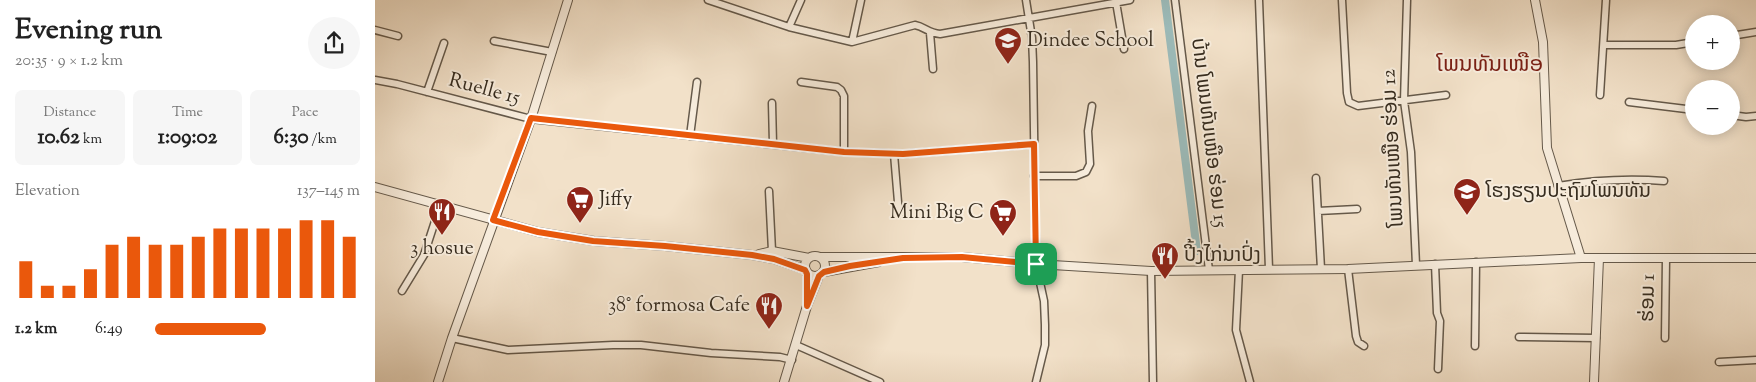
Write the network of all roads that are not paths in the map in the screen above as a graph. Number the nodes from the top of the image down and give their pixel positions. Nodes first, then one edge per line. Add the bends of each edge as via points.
1 (568, 0) edge
2 (709, 0) edge
3 (801, 0) edge
4 (861, 0) edge
5 (1025, 0) edge
6 (1130, 0) edge
7 (1175, 0) edge
8 (1259, 0) edge
9 (1342, 0) edge
10 (1407, 0) edge
11 (1535, 0) edge
12 (1606, 0) edge
13 (1116, 2) junction
14 (1029, 19) junction
15 (789, 27) junction
16 (375, 30) edge
17 (1756, 32) edge
18 (930, 34) junction
19 (1740, 35) edge
20 (398, 36) dead end
21 (494, 41) dead end
22 (852, 42) junction
23 (444, 43) dead end
24 (1685, 44) edge
25 (1604, 45) junction
26 (1124, 49) dead end
27 (551, 52) junction
28 (933, 69) dead end
29 (375, 80) edge
30 (697, 82) dead end
31 (801, 82) dead end
32 (427, 92) junction
33 (1600, 94) dead end
34 (1446, 95) dead end
35 (1403, 102) junction
36 (1629, 102) dead end
37 (772, 103) dead end
38 (1092, 106) dead end
39 (1685, 109) edge
40 (1740, 116) edge
41 (1756, 116) edge
42 (531, 118) junction
43 (690, 136) junction
44 (773, 144) junction
45 (1034, 144) junction
46 (844, 152) junction
47 (895, 154) junction
48 (1034, 176) junction
49 (1316, 178) dead end
50 (1665, 181) dead end
51 (1558, 186) junction
52 (375, 187) edge
53 (769, 191) dead end
54 (440, 206) junction
55 (1357, 209) dead end
56 (1318, 211) junction
57 (899, 214) dead end
58 (493, 220) junction
59 (772, 252) junction
60 (752, 255) junction
61 (820, 257) junction
62 (809, 258) junction
63 (903, 258) junction
64 (1581, 258) junction
65 (1599, 258) junction
66 (1756, 258) edge
67 (1665, 259) junction
68 (1476, 262) junction
69 (1036, 264) junction
70 (1435, 264) junction
71 (1416, 265) junction
72 (1321, 268) junction
73 (1269, 269) junction
74 (1347, 269) junction
75 (1209, 270) junction
76 (1239, 270) junction
77 (1151, 271) junction
78 (806, 272) junction
79 (822, 274) junction
80 (402, 290) dead end
81 (807, 306) junction
82 (1519, 336) dead end
83 (451, 338) junction
84 (1596, 338) junction
85 (1665, 338) dead end
86 (797, 345) junction
87 (1363, 346) dead end
88 (1475, 346) dead end
89 (792, 360) junction
90 (1756, 360) edge
91 (1719, 362) dead end
92 (1438, 369) dead end
93 (438, 382) edge
94 (784, 382) edge
95 (880, 382) edge
96 (1036, 382) edge
97 (1153, 382) edge
98 (1250, 382) edge
99 (1594, 382) edge

1 - 27 street
2 - 15 street
3 - 15 street
4 - 22 street
5 - 14 street
6 - 13 street
7 - 75 street, ບ້ານ ໂພນທັນເໜືອ ຮ່ອມ 15
8 - 73 street
9 - 35 street via 1349,102 1359,106
10 - 35 street, ໂພນທັນເໜືອ ຮ່ອມ 12
11 - 51 street via 1543,42 1547,148
12 - 25 street
13 - 14 street
13 - 26 street
14 - 18 street
14 - 45 street
15 - 22 street
16 - 20 street
17 - 19 street
18 - 22 street via 915,26
18 - 28 street
21 - 27 street
23 - 32 street
24 - 25 street
25 - 33 street
27 - 42 street
29 - 32 street, Ruelle 15
30 - 43 street
31 - 46 street via 841,90 844,96
32 - 42 street, Ruelle 15
34 - 35 street
35 - 71 street, ໂພນທັນເໜືອ ຮ່ອມ 12 via 1411,152
36 - 39 street
37 - 44 street
38 - 48 street via 1088,131 1090,164 1086,172 1076,176
40 - 41 street
42 - 43 street, Ruelle 15
42 - 58 street
43 - 44 street, Ruelle 15
44 - 46 street, Ruelle 15
45 - 47 street, Ruelle 15
45 - 48 street
46 - 47 street, Ruelle 15
47 - 57 street
48 - 69 street
49 - 56 street
50 - 51 street via 1631,179
51 - 64 street
52 - 54 street
53 - 59 street
54 - 58 street
54 - 80 street via 423,255
55 - 56 street
56 - 72 street
58 - 60 street via 593,241
58 - 83 street
59 - 60 street
59 - 62 street
60 - 78 street via 774,259
61 - 62 street
61 - 63 street
61 - 79 street via 826,265
62 - 78 street via 805,263
63 - 69 street via 962,257
63 - 79 street
64 - 65 street
64 - 68 street
65 - 67 street
65 - 84 street
66 - 67 street
67 - 85 street, ຮ່ອມ 1
68 - 70 street
68 - 88 street
69 - 77 street
69 - 96 street via 1044,301 1045,325 1045,345
70 - 71 street
70 - 92 street via 1440,321
71 - 74 street
72 - 73 street
72 - 74 street
73 - 76 street
74 - 87 street via 1356,336
75 - 76 street
75 - 77 street
76 - 98 street via 1236,330
77 - 97 street
78 - 79 street via 813,277
78 - 81 street
79 - 81 street
81 - 86 street
82 - 84 street
83 - 89 street via 508,350 613,344
83 - 93 street
84 - 99 street
86 - 89 street
86 - 95 street
89 - 94 street
90 - 91 street

